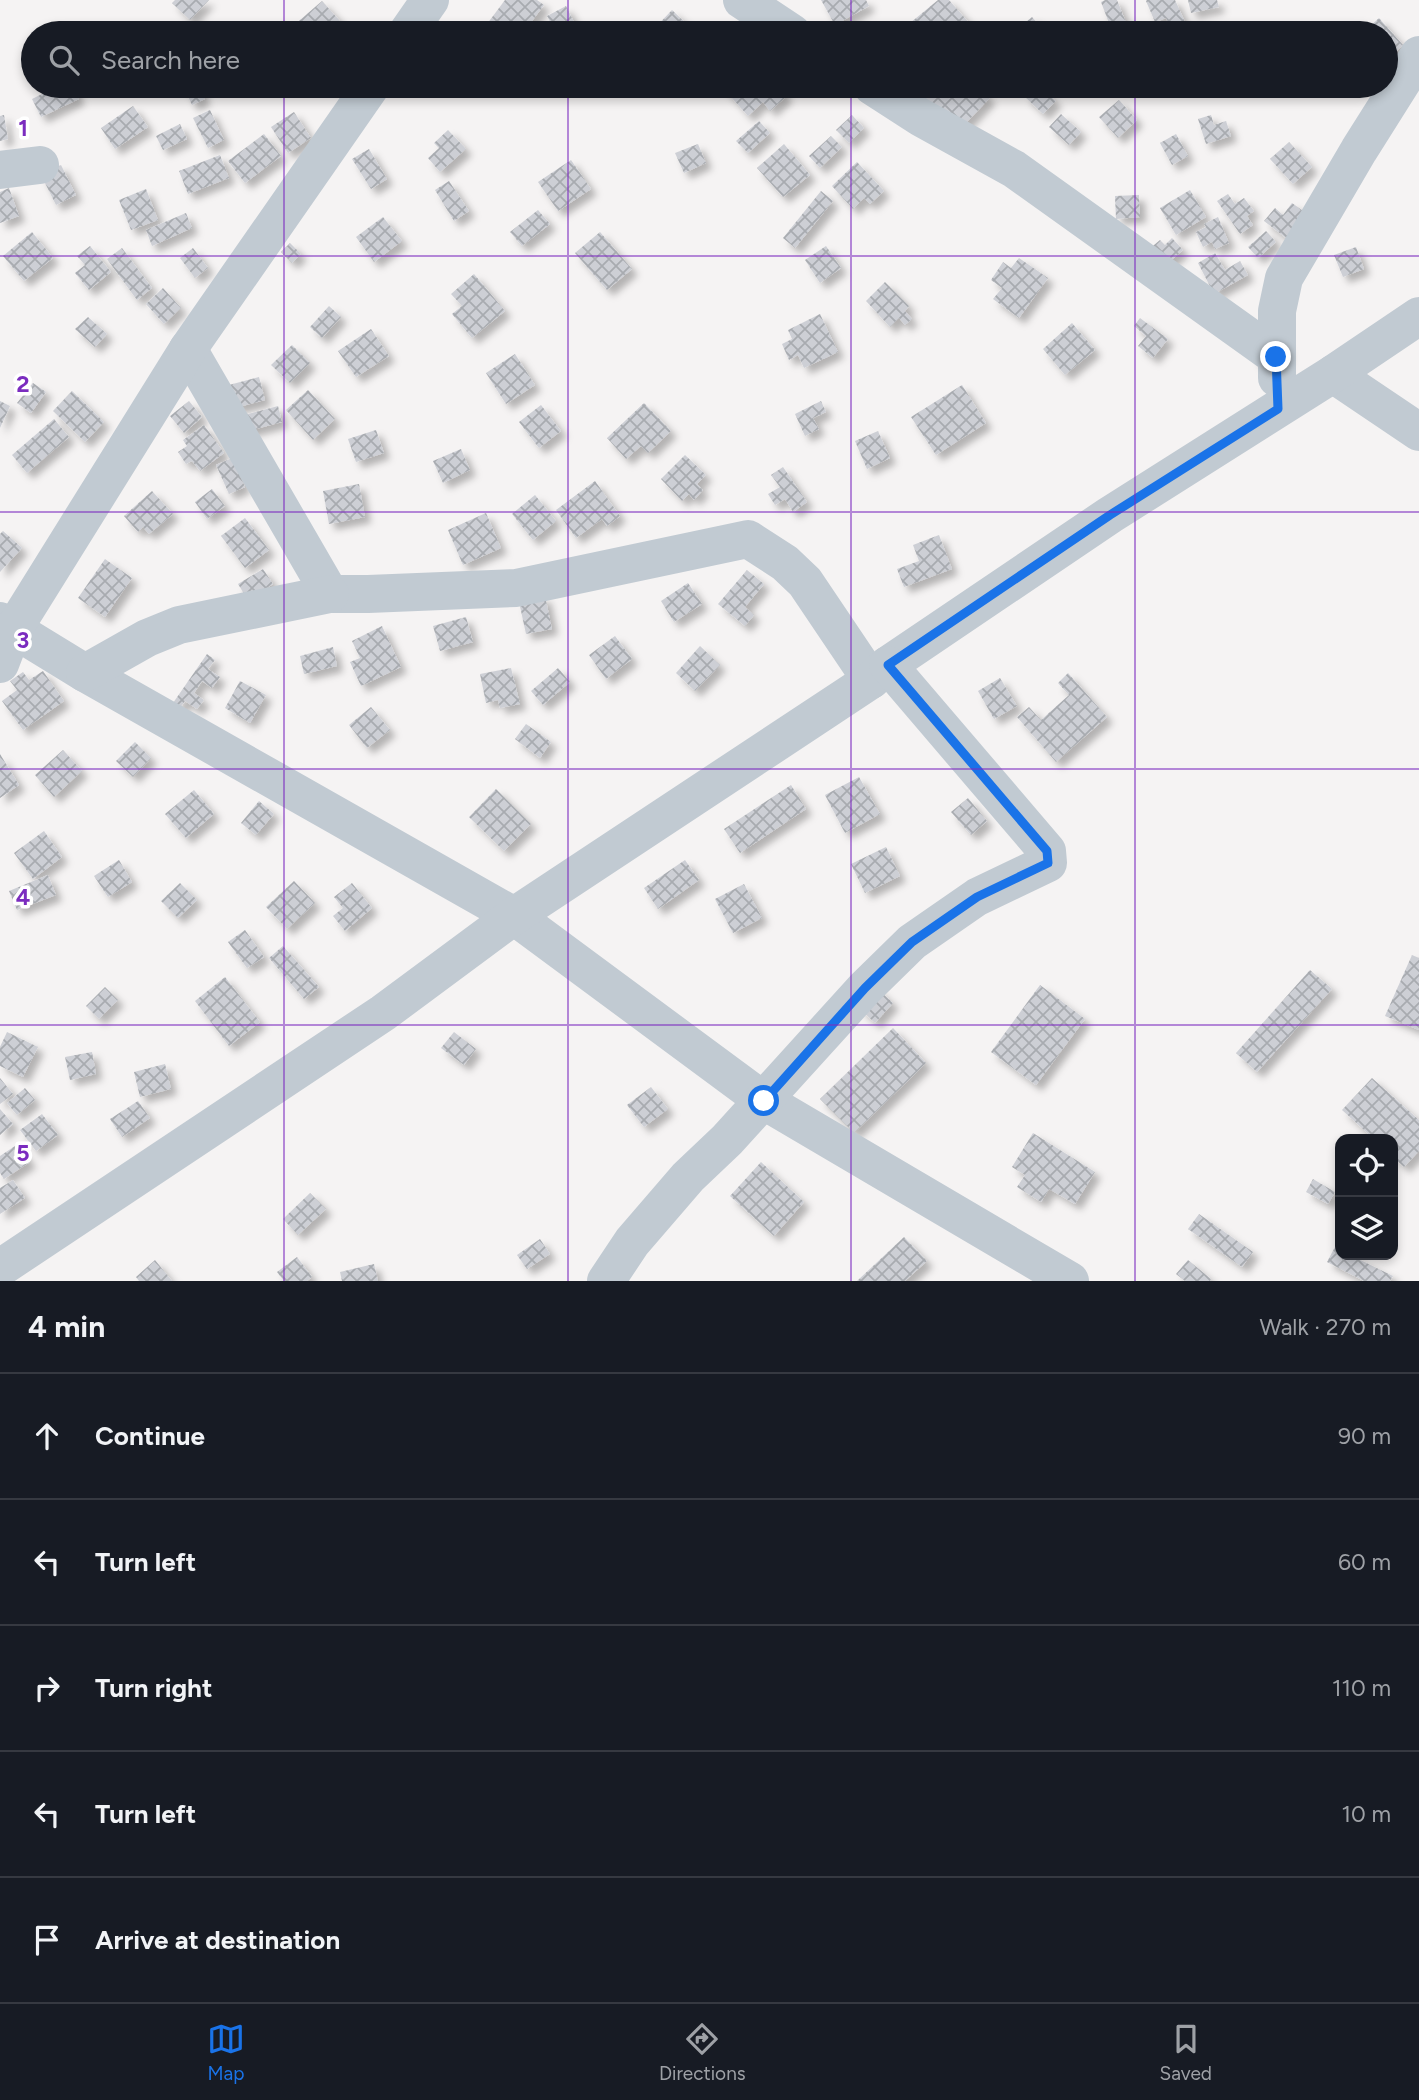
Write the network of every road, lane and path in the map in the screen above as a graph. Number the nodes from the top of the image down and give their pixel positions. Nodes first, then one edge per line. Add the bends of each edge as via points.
1 (430, 0) edge
2 (742, 0) edge
3 (415, 21) edge
4 (774, 21) edge
5 (1419, 55) edge
6 (1398, 88) edge
7 (363, 98) edge
8 (891, 98) edge
9 (1392, 98) edge
10 (40, 165) dead end
11 (0, 170) edge
12 (1419, 316) edge
13 (188, 349) junction
14 (1276, 357) junction
15 (1333, 374) junction
16 (1278, 409) junction
17 (1419, 432) edge
18 (330, 594) junction
19 (4, 638) edge
20 (879, 672) junction
21 (85, 673) junction
22 (514, 916) junction
23 (764, 1101) junction
24 (7, 1271) edge
25 (607, 1281) edge
26 (1070, 1281) edge

1 - 3 street
2 - 4 street
5 - 6 street
7 - 13 street
8 - 14 street via 1014,169
9 - 14 street via 1284,278 1277,311
10 - 11 street
12 - 15 street
13 - 18 street
13 - 19 street
14 - 16 street
15 - 16 street
15 - 17 street
16 - 20 street via 1110,515
18 - 20 street via 516,588 748,538 805,582
18 - 21 street via 179,625
19 - 21 street
20 - 22 street
20 - 23 street via 1047,851 1048,863 977,897 912,942
21 - 22 street
22 - 23 street
22 - 24 street via 383,1013
23 - 25 street via 653,1216
23 - 26 street

